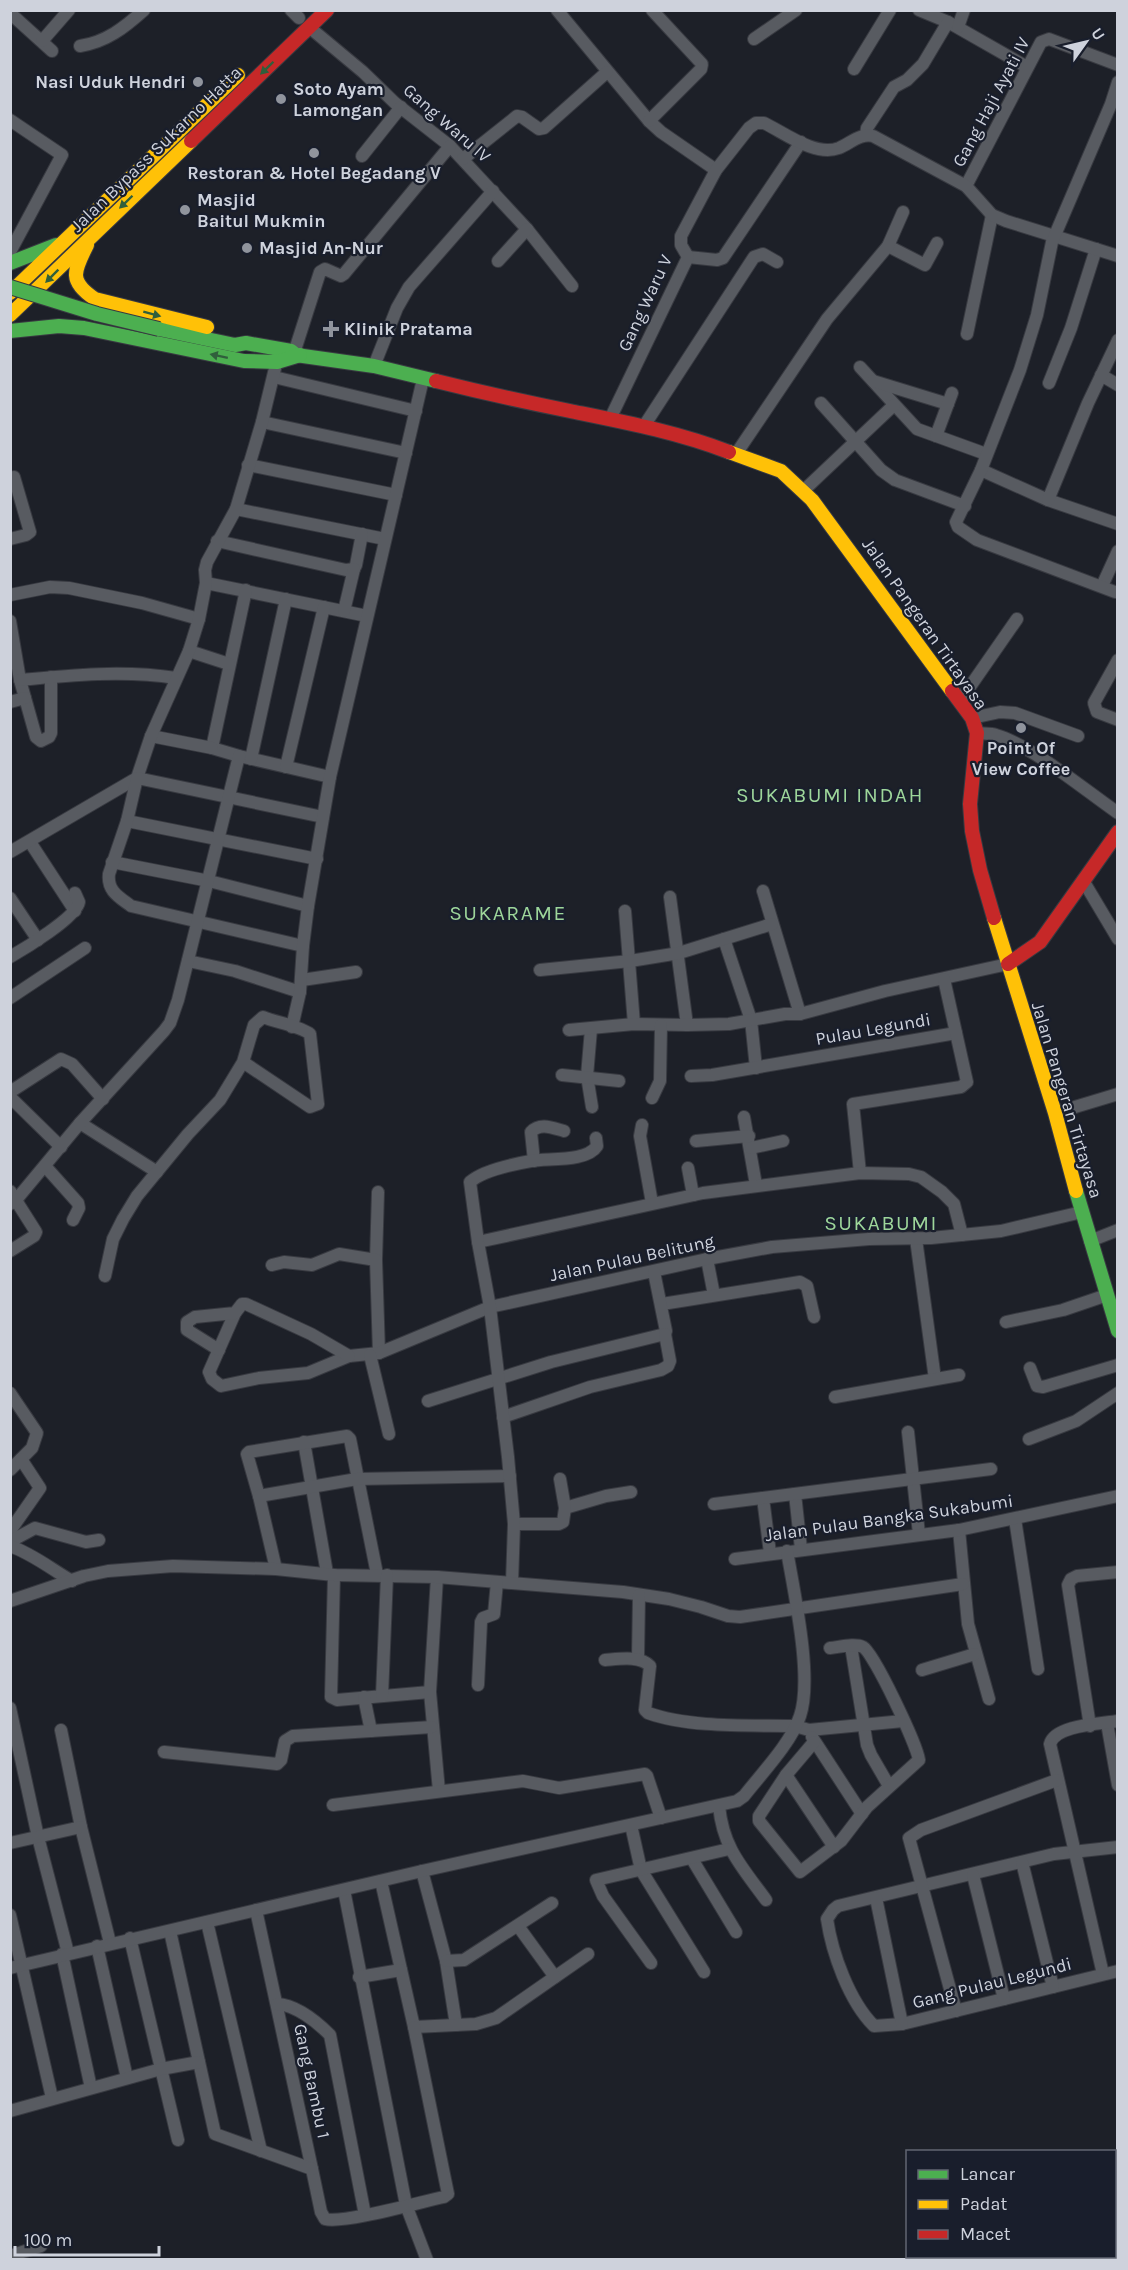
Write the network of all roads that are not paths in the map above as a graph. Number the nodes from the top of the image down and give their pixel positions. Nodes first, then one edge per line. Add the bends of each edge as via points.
1 (69, 10) edge
2 (144, 10) edge
3 (327, 10) edge
4 (557, 10) edge
5 (652, 10) edge
6 (890, 10) edge
7 (919, 10) edge
8 (964, 10) edge
9 (10, 13) edge
10 (790, 13) edge
11 (299, 18) edge
12 (953, 24) junction
13 (754, 39) dead end
14 (42, 41) junction
15 (80, 46) dead end
16 (52, 51) dead end
17 (1118, 64) edge
18 (248, 66) dead end
19 (1027, 67) junction
20 (854, 69) dead end
21 (607, 72) junction
22 (1118, 82) edge
23 (401, 107) junction
24 (10, 120) edge
25 (649, 121) junction
26 (866, 134) junction
27 (801, 142) junction
28 (450, 146) junction
29 (362, 156) dead end
30 (463, 159) junction
31 (716, 170) junction
32 (966, 186) junction
33 (494, 190) junction
34 (903, 212) dead end
35 (992, 215) junction
36 (527, 229) junction
37 (91, 235) junction
38 (1054, 236) junction
39 (63, 241) junction
40 (937, 243) dead end
41 (888, 246) junction
42 (1096, 249) junction
43 (10, 252) edge
44 (1118, 256) edge
45 (688, 257) junction
46 (498, 261) dead end
47 (777, 262) dead end
48 (10, 263) edge
49 (572, 286) dead end
50 (10, 287) edge
51 (10, 293) edge
52 (95, 299) junction
53 (10, 315) edge
54 (84, 328) junction
55 (10, 331) edge
56 (967, 334) dead end
57 (1118, 340) edge
58 (235, 345) junction
59 (298, 354) junction
60 (277, 359) junction
61 (374, 366) junction
62 (860, 367) dead end
63 (1101, 375) junction
64 (274, 378) junction
65 (423, 379) junction
66 (872, 381) junction
67 (1049, 383) dead end
68 (1118, 385) edge
69 (822, 403) dead end
70 (894, 405) junction
71 (416, 411) junction
72 (610, 419) junction
73 (262, 422) junction
74 (644, 426) junction
75 (936, 436) junction
76 (855, 441) junction
77 (406, 453) junction
78 (736, 454) junction
79 (986, 454) junction
80 (248, 465) junction
81 (981, 470) junction
82 (14, 477) dead end
83 (803, 491) junction
84 (396, 495) junction
85 (1047, 500) junction
86 (965, 506) junction
87 (236, 508) junction
88 (1118, 524) edge
89 (362, 534) junction
90 (385, 538) junction
91 (10, 539) edge
92 (217, 541) junction
93 (1118, 551) edge
94 (354, 569) junction
95 (206, 583) junction
96 (1102, 586) junction
97 (246, 590) junction
98 (1115, 592) dead end
99 (10, 595) edge
100 (286, 599) junction
101 (324, 607) junction
102 (344, 611) junction
103 (367, 616) junction
104 (1017, 619) dead end
105 (199, 620) junction
106 (10, 621) edge
107 (189, 651) junction
108 (1118, 660) edge
109 (229, 664) junction
110 (51, 677) junction
111 (176, 678) junction
112 (20, 680) junction
113 (25, 698) junction
114 (960, 701) junction
115 (10, 702) edge
116 (972, 718) junction
117 (1118, 720) edge
118 (977, 733) junction
119 (151, 736) junction
120 (1078, 736) dead end
121 (212, 748) junction
122 (245, 758) junction
123 (286, 767) junction
124 (330, 777) junction
125 (137, 778) junction
126 (229, 797) junction
127 (1118, 813) edge
128 (322, 817) junction
129 (127, 821) junction
130 (1118, 832) edge
131 (219, 840) junction
132 (30, 842) junction
133 (10, 852) edge
134 (317, 859) junction
135 (112, 862) junction
136 (208, 881) junction
137 (1084, 882) junction
138 (763, 891) dead end
139 (75, 893) dead end
140 (670, 897) dead end
141 (10, 898) edge
142 (308, 906) junction
143 (75, 911) junction
144 (625, 911) dead end
145 (198, 921) junction
146 (772, 924) junction
147 (1116, 932) edge
148 (724, 939) junction
149 (38, 940) junction
150 (303, 946) junction
151 (85, 948) dead end
152 (679, 953) junction
153 (10, 957) edge
154 (188, 961) junction
155 (630, 961) junction
156 (1008, 964) junction
157 (540, 970) dead end
158 (356, 972) dead end
159 (944, 978) junction
160 (301, 986) junction
161 (10, 999) edge
162 (800, 1014) junction
163 (751, 1020) junction
164 (634, 1024) junction
165 (661, 1025) junction
166 (687, 1025) junction
167 (292, 1027) junction
168 (591, 1029) junction
169 (569, 1030) dead end
170 (956, 1033) junction
171 (243, 1062) junction
172 (756, 1068) junction
173 (562, 1075) dead end
174 (587, 1076) junction
175 (691, 1076) dead end
176 (619, 1081) dead end
177 (10, 1094) edge
178 (1118, 1094) edge
179 (652, 1098) dead end
180 (103, 1100) junction
181 (592, 1107) dead end
182 (1056, 1113) junction
183 (744, 1117) dead end
184 (80, 1123) junction
185 (642, 1125) dead end
186 (564, 1131) dead end
187 (596, 1138) dead end
188 (696, 1141) dead end
189 (783, 1141) dead end
190 (750, 1142) junction
191 (61, 1147) junction
192 (534, 1161) junction
193 (45, 1166) junction
194 (688, 1168) dead end
195 (157, 1172) junction
196 (860, 1173) junction
197 (756, 1185) junction
198 (378, 1192) dead end
199 (693, 1195) junction
200 (12, 1198) edge
201 (652, 1203) junction
202 (1082, 1212) junction
203 (73, 1220) dead end
204 (1118, 1230) edge
205 (962, 1235) junction
206 (916, 1239) junction
207 (1090, 1241) junction
208 (478, 1242) junction
209 (10, 1251) edge
210 (707, 1259) junction
211 (376, 1260) junction
212 (272, 1265) dead end
213 (654, 1272) junction
214 (105, 1276) dead end
215 (714, 1295) junction
216 (1107, 1295) junction
217 (662, 1304) junction
218 (490, 1307) junction
219 (235, 1313) junction
220 (814, 1317) dead end
221 (1006, 1322) dead end
222 (1118, 1331) edge
223 (664, 1334) junction
224 (219, 1350) junction
225 (374, 1354) junction
226 (349, 1356) junction
227 (1118, 1365) edge
228 (1030, 1368) dead end
229 (958, 1375) dead end
230 (499, 1379) junction
231 (935, 1379) junction
232 (10, 1393) edge
233 (1118, 1394) edge
234 (835, 1397) dead end
235 (428, 1401) dead end
236 (503, 1417) junction
237 (908, 1432) dead end
238 (389, 1434) dead end
239 (1029, 1439) dead end
240 (304, 1442) junction
241 (21, 1460) junction
242 (991, 1469) dead end
243 (10, 1470) edge
244 (510, 1476) junction
245 (357, 1479) junction
246 (560, 1479) dead end
247 (913, 1479) junction
248 (312, 1486) junction
249 (631, 1492) dead end
250 (795, 1494) junction
251 (259, 1496) junction
252 (1118, 1496) edge
253 (763, 1498) junction
254 (714, 1504) dead end
255 (565, 1508) junction
256 (20, 1519) junction
257 (1015, 1519) junction
258 (514, 1524) junction
259 (35, 1528) junction
260 (959, 1530) junction
261 (918, 1534) junction
262 (99, 1540) dead end
263 (12, 1541) edge
264 (801, 1549) junction
265 (787, 1551) junction
266 (770, 1554) junction
267 (735, 1559) dead end
268 (276, 1569) junction
269 (1118, 1572) edge
270 (330, 1574) junction
271 (382, 1575) junction
272 (437, 1577) junction
273 (72, 1581) junction
274 (497, 1582) junction
275 (512, 1584) junction
276 (963, 1584) junction
277 (639, 1595) junction
278 (10, 1601) edge
279 (797, 1609) junction
280 (851, 1646) junction
281 (830, 1648) dead end
282 (975, 1654) junction
283 (638, 1659) junction
284 (605, 1660) dead end
285 (1038, 1669) dead end
286 (922, 1670) dead end
287 (477, 1685) dead end
288 (430, 1692) junction
289 (382, 1696) junction
290 (364, 1697) junction
291 (989, 1699) dead end
292 (10, 1708) edge
293 (903, 1721) junction
294 (1112, 1722) edge
295 (12, 1723) edge
296 (864, 1725) junction
297 (795, 1726) junction
298 (1090, 1726) junction
299 (432, 1727) junction
300 (61, 1730) dead end
301 (371, 1731) junction
302 (811, 1736) junction
303 (164, 1752) dead end
304 (786, 1775) junction
305 (1057, 1780) junction
306 (1118, 1785) edge
307 (889, 1786) junction
308 (439, 1791) junction
309 (333, 1805) dead end
310 (718, 1806) junction
311 (862, 1814) junction
312 (660, 1818) junction
313 (631, 1824) junction
314 (81, 1827) junction
315 (38, 1837) junction
316 (10, 1843) edge
317 (834, 1847) junction
318 (1118, 1847) edge
319 (729, 1849) junction
320 (1075, 1853) junction
321 (692, 1859) junction
322 (1022, 1862) junction
323 (641, 1870) junction
324 (422, 1871) junction
325 (973, 1875) junction
326 (381, 1881) junction
327 (923, 1887) junction
328 (344, 1890) junction
329 (876, 1898) junction
330 (766, 1900) dead end
331 (552, 1903) dead end
332 (256, 1910) junction
333 (10, 1915) edge
334 (207, 1922) junction
335 (518, 1926) junction
336 (170, 1931) junction
337 (736, 1932) dead end
338 (130, 1938) junction
339 (110, 1943) junction
340 (97, 1946) junction
341 (65, 1954) junction
342 (588, 1954) dead end
343 (446, 1961) junction
344 (651, 1963) dead end
345 (16, 1966) edge
346 (401, 1970) junction
347 (1118, 1971) edge
348 (704, 1972) dead end
349 (1103, 1974) junction
350 (359, 1977) junction
351 (555, 1977) junction
352 (1053, 1987) junction
353 (1004, 1999) junction
354 (277, 2004) junction
355 (956, 2011) junction
356 (902, 2024) junction
357 (456, 2025) junction
358 (414, 2027) junction
359 (199, 2062) junction
360 (161, 2069) junction
361 (127, 2078) junction
362 (91, 2088) junction
363 (52, 2098) junction
364 (11, 2110) edge
365 (178, 2140) dead end
366 (261, 2151) junction
367 (312, 2169) junction
368 (406, 2205) junction
369 (365, 2215) junction
370 (41, 2246) dead end
371 (10, 2256) edge
372 (427, 2259) edge

1 - 14 street
2 - 15 street via 125,28 98,43
3 - 11 main road, Jalan Bypass Sukarno Hatta
4 - 21 street
5 - 25 street via 702,64
6 - 20 street
7 - 12 street
8 - 12 street
9 - 14 street
10 - 13 street
11 - 23 street, Gang Waru IV
11 -> 37 main road, Jalan Bypass Sukarno Hatta
12 - 19 street
12 - 26 street via 916,72 894,87
14 - 16 street
17 - 19 street, Gang Haji Ayati IV via 1049,39 1041,42
18 - 39 main road, Jalan Bypass Sukarno Hatta
19 - 32 street, Gang Haji Ayati IV
21 - 25 street
21 - 30 street via 544,128 517,116
22 - 38 street
23 - 28 street, Gang Waru IV
23 - 29 street
24 - 43 street via 62,155
25 - 31 street
26 - 27 street via 827,150
26 - 32 street
27 - 31 street, Gang Waru V via 765,123 756,123
27 - 45 street via 723,258
28 - 30 street, Gang Waru IV
28 - 59 street via 344,274 325,269 320,272
30 - 33 street, Gang Waru IV
31 - 45 street, Gang Waru V via 681,236
32 - 35 street
33 - 36 street, Gang Waru IV
33 - 61 street via 409,287
34 - 41 street
35 - 38 street
35 - 56 street
36 - 46 street
36 - 49 street, Gang Waru IV
37 - 52 main road via 76,264 75,277 81,290
37 -> 53 main road, Jalan Bypass Sukarno Hatta
38 - 42 street
38 - 79 street via 1020,370
39 - 48 main road
39 - 51 main road, Jalan Bypass Sukarno Hatta
40 - 41 street via 925,265
41 - 78 street via 827,319
42 - 44 street
42 - 67 street
45 - 72 street, Gang Waru V
47 - 74 street via 763,254 754,257
50 - 58 main road, Jalan Pangeran Tirtayasa, bridge via 97,314
52 - 54 main road, Jalan Pangeran Tirtayasa via 75,296 67,298 64,304 67,315
52 -> 59 main road, Jalan Pangeran Tirtayasa via 244,335
54 - 55 main road, Jalan Pangeran Tirtayasa via 59,326
60 -> 54 main road, Jalan Pangeran Tirtayasa via 243,361
57 - 63 street
58 - 59 main road, Jalan Pangeran Tirtayasa via 246,343
58 - 60 main road, Jalan Pangeran Tirtayasa
59 - 60 main road, Jalan Pangeran Tirtayasa
59 - 61 main road, Jalan Pangeran Tirtayasa
60 - 64 street
61 - 65 main road, Jalan Pangeran Tirtayasa
62 - 66 street
63 - 68 street
63 - 85 street
64 - 71 street
64 - 73 street
65 - 71 street
65 - 72 main road, Jalan Pangeran Tirtayasa
66 - 70 street
66 - 75 street via 950,398
69 - 76 street
70 - 75 street via 917,429
70 - 76 street
71 - 77 street
72 - 74 main road, Jalan Pangeran Tirtayasa
73 - 77 street
73 - 80 street
74 - 78 main road, Jalan Pangeran Tirtayasa
75 - 79 street
76 - 83 street
76 - 86 street via 895,480
77 - 84 street
78 - 83 main road, Jalan Pangeran Tirtayasa via 781,471
79 - 81 street
80 - 84 street
80 - 87 street
81 - 85 street
81 - 86 street
82 - 91 street via 30,532
83 - 114 main road, Jalan Pangeran Tirtayasa via 836,530
84 - 90 street
85 - 88 street
86 - 96 street via 956,522 977,540
87 - 89 street
87 - 92 street
89 - 90 street
89 - 94 street
90 - 103 street
92 - 94 street
92 - 95 street via 207,562
93 - 96 street
94 - 102 street
95 - 97 street
95 - 105 street
96 - 98 street
97 - 100 street
97 - 109 street
99 - 105 street via 50,587 69,588
100 - 101 street
100 - 122 street
101 - 102 street
101 - 123 street
102 - 103 street
103 - 124 street
104 - 114 street
105 - 107 street
106 - 112 street
107 - 109 street
107 - 111 street
108 - 117 street via 1094,703 1096,712
109 - 121 street
110 - 111 street via 95,674
110 - 112 street
110 - 113 street via 51,733 41,741 36,737
111 - 119 street
112 - 113 street
113 - 115 street
114 - 116 main road, Jalan Pangeran Tirtayasa
116 - 118 main road, Jalan Pangeran Tirtayasa
116 - 120 street via 1015,713
118 - 127 street via 994,734 1018,745
118 - 156 main road, Jalan Pangeran Tirtayasa via 970,804 972,831
119 - 121 street
119 - 125 street
121 - 122 street
122 - 123 street
122 - 126 street
123 - 124 street
124 - 128 street
125 - 126 street
125 - 129 street
125 - 132 street
126 - 128 street
126 - 131 street
128 - 134 street
129 - 131 street
129 - 135 street
130 - 137 main road
131 - 134 street
131 - 136 street
132 - 133 street
132 - 143 street
134 - 142 street
135 - 136 street
135 - 145 street via 108,883 113,893 131,906
136 - 142 street
136 - 145 street
137 - 147 street
137 - 156 main road via 1040,942
138 - 146 street
139 - 143 street via 79,903
140 - 152 street
141 - 149 street
142 - 150 street
143 - 149 street
144 - 155 street
145 - 150 street
145 - 154 street
146 - 148 street
146 - 162 street
148 - 152 street
148 - 163 street
149 - 153 street
150 - 160 street
151 - 161 street
152 - 155 street
152 - 166 street
154 - 160 street
154 - 180 street via 170,1023
155 - 157 street
155 - 164 street
156 - 159 street
156 - 182 main road, Jalan Pangeran Tirtayasa
158 - 160 street
159 - 162 street
159 - 170 street, Pulau Legundi
160 - 167 street
162 - 163 street
163 - 166 street
163 - 172 street
164 - 165 street
164 - 168 street
165 - 166 street
165 - 179 street via 660,1081
167 - 171 street via 260,1018
167 - 171 street via 306,1029 312,1038 316,1106 310,1107
168 - 169 street
168 - 174 street
170 - 172 street, Pulau Legundi
170 - 196 street via 968,1079 965,1085 853,1104
171 - 195 street via 220,1100
172 - 175 street, Pulau Legundi
173 - 174 street
174 - 176 street
174 - 181 street
177 - 180 street via 62,1059 72,1064
177 - 191 street
178 - 182 street
180 - 184 street
182 - 202 main road, Jalan Pangeran Tirtayasa
183 - 190 street
184 - 191 street
184 - 195 street
185 - 201 street via 640,1136
186 - 192 street via 548,1126 532,1129
187 - 192 street via 597,1146 589,1155
188 - 190 street
189 - 190 street
190 - 197 street
191 - 193 street
192 - 208 street via 480,1175 470,1182
193 - 200 street
193 - 203 street via 78,1203
194 - 199 street
195 - 214 street via 123,1219
196 - 197 street
196 - 205 street via 921,1177 954,1204
197 - 199 street
198 - 211 street
199 - 201 street
200 - 209 street via 36,1232
201 - 208 street
202 - 205 street, Jalan Pulau Belitung via 1001,1231
202 - 207 main road, Jalan Pangeran Tirtayasa
204 - 207 street
205 - 206 street, Jalan Pulau Belitung
206 - 210 street, Jalan Pulau Belitung via 772,1248
206 - 231 street
207 - 216 main road, Jalan Pangeran Tirtayasa
208 - 218 street
210 - 213 street, Jalan Pulau Belitung
210 - 215 street
211 - 212 street via 339,1254 312,1265
211 - 225 street
213 - 217 street
213 - 218 street, Jalan Pulau Belitung
215 - 217 street
215 - 220 street via 800,1282 807,1286
216 - 221 street via 1063,1310
216 - 222 main road, Jalan Pangeran Tirtayasa
217 - 223 street
218 - 225 street, Jalan Pulau Belitung
218 - 230 street
219 - 224 street
219 - 224 street via 195,1317 187,1322 192,1334
219 - 226 street via 246,1304
223 - 230 street
223 - 236 street via 670,1361 661,1370 590,1387
224 - 226 street, Jalan Pulau Belitung via 208,1372 221,1386 308,1373
225 - 226 street, Jalan Pulau Belitung
225 - 238 street
227 - 228 street via 1043,1386 1037,1386
229 - 231 street
230 - 235 street
230 - 236 street
231 - 234 street
232 - 241 street via 37,1433 32,1448
233 - 239 street via 1076,1421
236 - 244 street
237 - 247 street
240 - 245 street via 348,1436
240 - 248 street
240 - 251 street via 247,1454
241 - 243 street
241 - 256 street via 40,1488
242 - 247 street
244 - 245 street
244 - 258 street
245 - 248 street
245 - 271 street
246 - 255 street
247 - 250 street
247 - 261 street
248 - 251 street
248 - 270 street
249 - 255 street
250 - 253 street
250 - 264 street
251 - 268 street
252 - 257 street, Jalan Pulau Bangka Sukabumi
253 - 254 street
253 - 266 street
255 - 258 street via 561,1523
256 - 259 street
256 - 263 street
257 - 260 street, Jalan Pulau Bangka Sukabumi
257 - 285 street
258 - 275 street
259 - 262 street via 86,1542
259 - 263 street
260 - 261 street, Jalan Pulau Bangka Sukabumi
260 - 276 street
261 - 264 street, Jalan Pulau Bangka Sukabumi
263 - 273 street
264 - 265 street, Jalan Pulau Bangka Sukabumi
265 - 266 street, Jalan Pulau Bangka Sukabumi
265 - 279 street
266 - 267 street, Jalan Pulau Bangka Sukabumi
268 - 270 street
268 - 273 street via 173,1566 108,1571
269 - 298 street via 1077,1576 1068,1585
270 - 271 street
270 - 290 street via 331,1697
271 - 272 street
271 - 289 street
272 - 274 street
272 - 288 street
273 - 278 street
274 - 275 street
274 - 287 street via 494,1614 481,1622
275 - 277 street
276 - 279 street
276 - 282 street
277 - 279 street via 728,1616
277 - 283 street
279 - 297 street via 805,1688
280 - 281 street
280 - 293 street via 864,1647 869,1652
280 - 296 street
282 - 286 street
282 - 291 street
283 - 284 street
283 - 297 street via 650,1666 645,1710 650,1714 704,1724
288 - 289 street
288 - 299 street
289 - 290 street
290 - 301 street
292 - 295 street
293 - 296 street
293 - 307 street via 919,1760
294 - 298 street
294 - 306 street
295 - 315 street
296 - 302 street
296 - 307 street via 871,1755
297 - 302 street
297 - 310 street via 744,1796
298 - 305 street via 1064,1730 1052,1738
299 - 301 street
299 - 308 street
300 - 314 street
301 - 303 street via 288,1738 277,1764
302 - 304 street
302 - 311 street
304 - 317 street
304 - 317 street via 759,1814 759,1821 800,1872
305 - 320 street
305 - 327 street via 911,1836
307 - 311 street
308 - 309 street
308 - 312 street via 523,1781 559,1788 645,1774
310 - 312 street
310 - 319 street
311 - 317 street
312 - 313 street
313 - 323 street
313 - 324 street
314 - 315 street
314 - 339 street
315 - 316 street
315 - 341 street
318 - 320 street
319 - 321 street
319 - 330 street
320 - 322 street
320 - 349 street
321 - 323 street
321 - 337 street
322 - 325 street
322 - 352 street
323 - 344 street via 595,1882
323 - 348 street
324 - 326 street
324 - 343 street
325 - 327 street
325 - 353 street
326 - 328 street
326 - 346 street
327 - 329 street
327 - 355 street
328 - 332 street
328 - 350 street
329 - 356 street
329 - 356 street, Gang Pulau Legundi via 838,1906 827,1919 846,1984 863,2013 874,2026
331 - 335 street
332 - 334 street
332 - 354 street, Gang Bambu 1
333 - 345 street
334 - 336 street
334 - 366 street
335 - 343 street via 464,1960
335 - 351 street
336 - 338 street
336 - 359 street
338 - 339 street
338 - 360 street
339 - 340 street
340 - 341 street
340 - 361 street
341 - 345 street
341 - 362 street
342 - 351 street
343 - 357 street
345 - 363 street
346 - 350 street
346 - 358 street
347 - 349 street, Gang Pulau Legundi
349 - 352 street, Gang Pulau Legundi
350 - 368 street
351 - 357 street via 496,2018
352 - 353 street, Gang Pulau Legundi
353 - 355 street, Gang Pulau Legundi
354 - 367 street, Gang Bambu 1
354 - 369 street via 292,2008 330,2036
355 - 356 street, Gang Pulau Legundi
357 - 358 street
358 - 368 street via 449,2192 444,2197
359 - 360 street
359 - 366 street via 215,2134
360 - 361 street
360 - 365 street
361 - 362 street
362 - 363 street
363 - 364 street
366 - 367 street
367 - 369 street, Gang Bambu 1 via 325,2219
368 - 369 street
368 - 372 street
370 - 371 street

